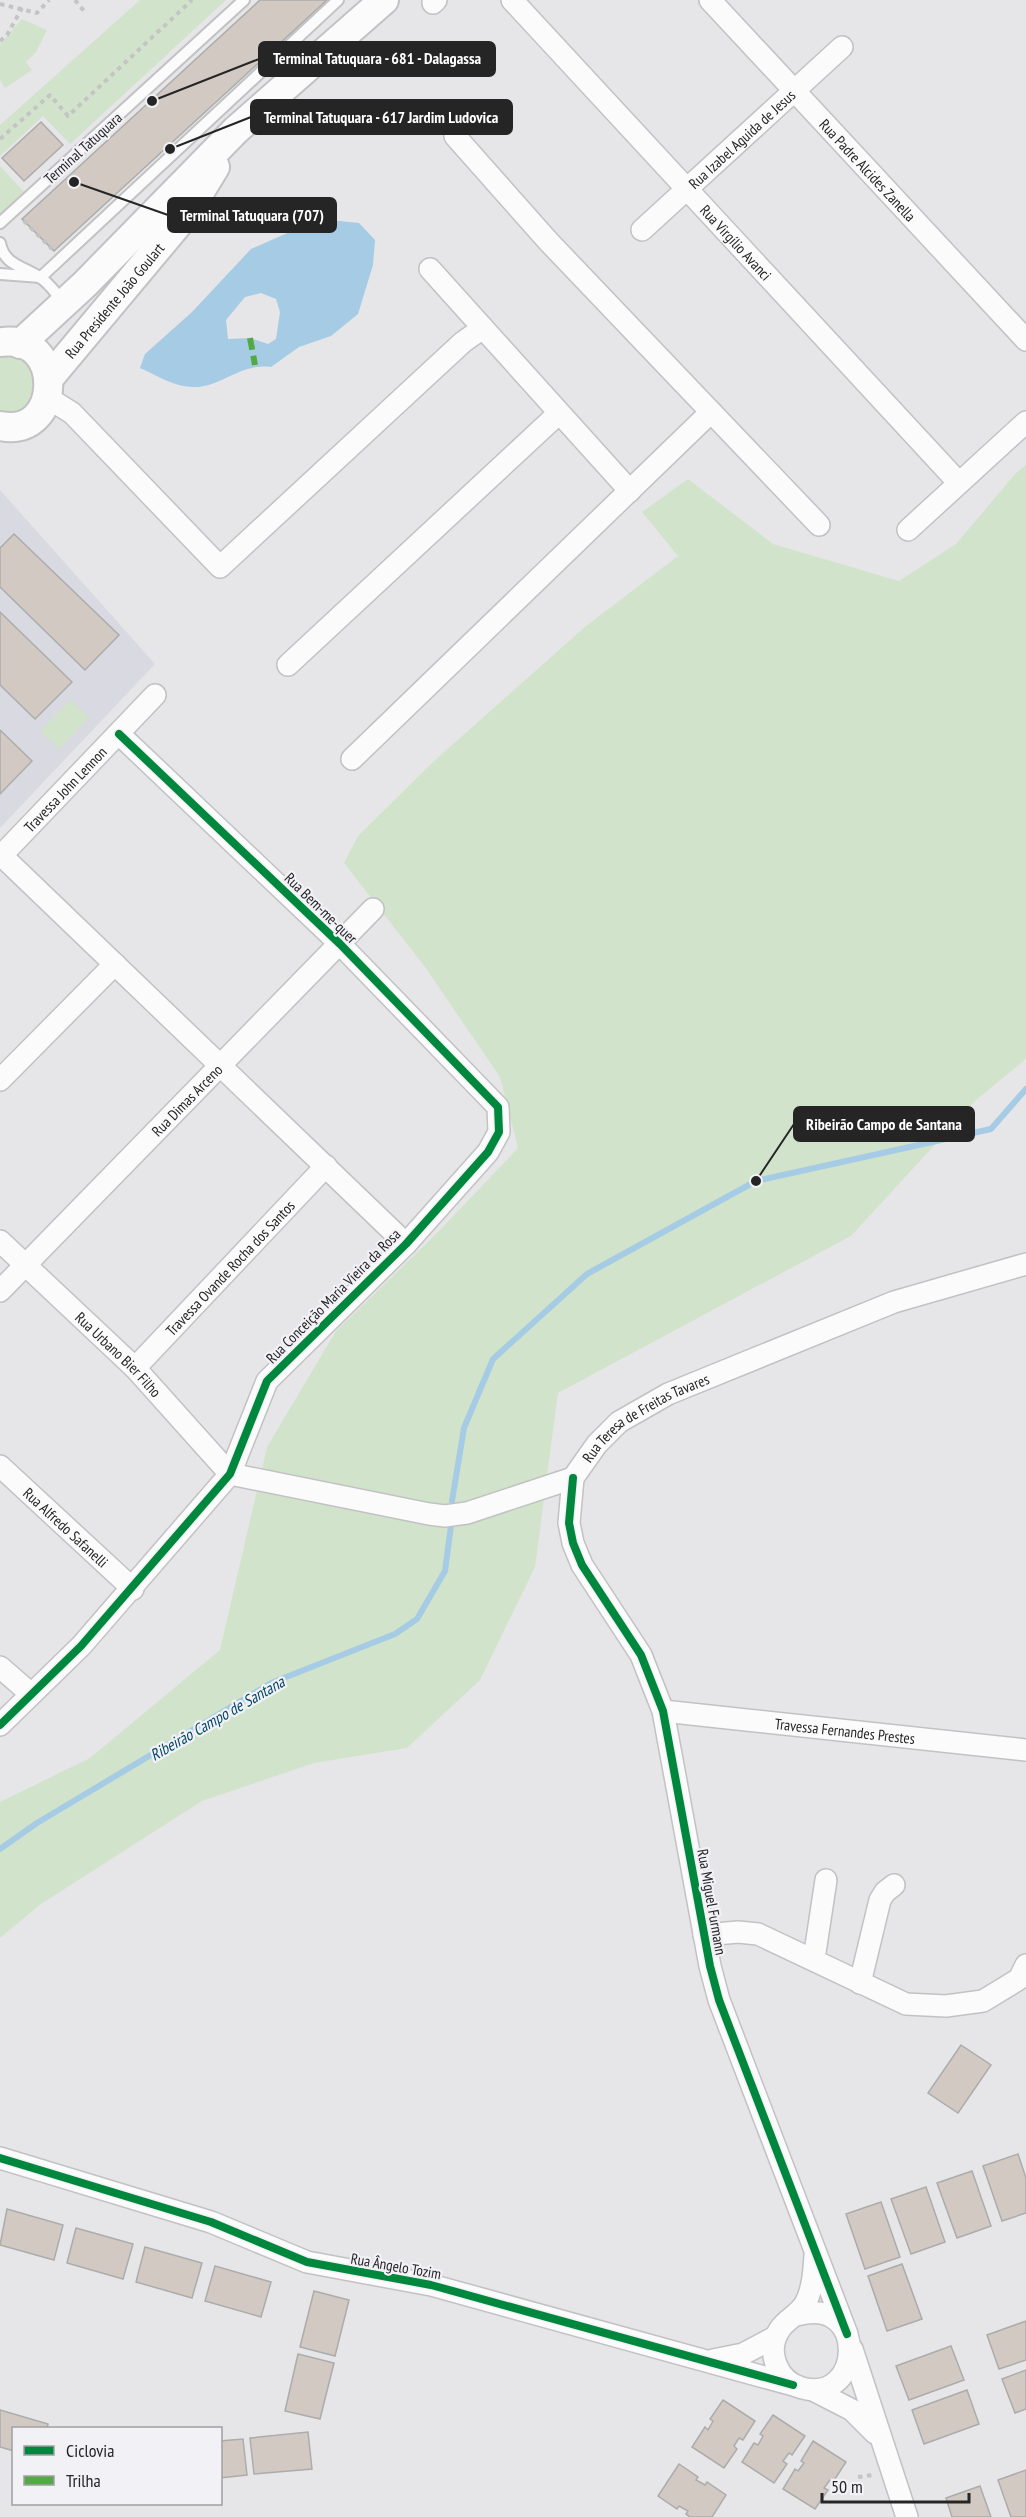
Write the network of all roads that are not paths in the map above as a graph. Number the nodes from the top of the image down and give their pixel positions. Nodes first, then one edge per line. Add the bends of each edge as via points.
1 (244, 0) edge
2 (338, 0) edge
3 (383, 0) edge
4 (512, 0) edge
5 (710, 0) edge
6 (842, 46) dead end
7 (795, 90) junction
8 (236, 130) junction
9 (455, 136) dead end
10 (687, 189) junction
11 (0, 224) edge
12 (642, 230) dead end
13 (0, 243) edge
14 (430, 269) dead end
15 (0, 274) edge
16 (41, 278) junction
17 (64, 302) junction
18 (483, 328) junction
19 (1026, 340) edge
20 (7, 341) edge
21 (49, 388) junction
22 (711, 412) junction
23 (558, 414) junction
24 (1026, 422) edge
25 (1, 428) edge
26 (959, 483) junction
27 (630, 490) junction
28 (819, 525) dead end
29 (908, 530) dead end
30 (288, 665) dead end
31 (155, 696) dead end
32 (119, 734) junction
33 (352, 759) dead end
34 (1, 855) edge
35 (372, 909) dead end
36 (340, 944) junction
37 (115, 964) junction
38 (222, 1066) junction
39 (0, 1080) edge
40 (498, 1107) joint
41 (326, 1166) junction
42 (0, 1241) edge
43 (406, 1244) junction
44 (24, 1264) junction
45 (1026, 1264) edge
46 (0, 1291) edge
47 (135, 1368) junction
48 (0, 1466) edge
49 (230, 1474) junction
50 (573, 1478) junction
51 (133, 1589) junction
52 (0, 1667) edge
53 (31, 1694) junction
54 (663, 1711) junction
55 (0, 1725) edge
56 (1026, 1750) edge
57 (826, 1880) dead end
58 (894, 1885) dead end
59 (704, 1935) junction
60 (814, 1959) junction
61 (1026, 1965) edge
62 (861, 1983) junction
63 (0, 2158) edge
64 (816, 2251) junction
65 (797, 2315) junction
66 (775, 2337) junction
67 (848, 2338) junction
68 (706, 2361) junction
69 (803, 2387) junction
70 (880, 2438) junction
71 (907, 2517) edge

1 - 11 lane, Terminal Tatuquara
2 - 16 lane
3 - 8 main road, Rua Presidente João Goulart
4 - 10 street, Rua Virgílio Avanci
5 - 7 street, Rua Padre Alcides Zanella
6 - 7 street, Rua Izabel Aguida de Jesus
7 - 10 street, Rua Izabel Aguida de Jesus
7 - 19 street, Rua Padre Alcides Zanella
8 - 17 main road, Rua Presidente João Goulart
8 - 21 main road, Rua Presidente João Goulart via 188,213
9 - 22 street via 548,241
10 - 12 street, Rua Izabel Aguida de Jesus
10 - 26 street, Rua Virgílio Avanci
13 - 16 lane via 12,264
14 - 18 street
15 - 16 lane
16 - 17 lane
17 - 20 main road, Rua Presidente João Goulart
18 - 21 street via 463,342 220,567
18 - 23 street
20 - 21 main road, Rua Presidente João Goulart via 39,356
21 - 25 main road, Rua Presidente João Goulart via 41,410 31,420
22 - 27 street
22 - 28 street
23 - 27 street
23 - 30 street
24 - 26 street
26 - 29 street
27 - 33 street
31 - 32 street, Travessa John Lennon
32 - 34 street, Travessa John Lennon
32 - 36 street, Rua Bem-me-quer
34 - 37 street
35 - 36 street, Rua Dimas Arceno
36 - 38 street, Rua Dimas Arceno
36 - 40 street, Rua Bem-me-quer
37 - 38 street
37 - 39 street
38 - 41 street
38 - 44 street, Rua Dimas Arceno
40 - 43 street, Rua Conceição Maria Vieira da Rosa via 499,1132 488,1152
41 - 43 street
41 - 47 street, Travessa Ovande Rocha dos Santos
42 - 44 street, Rua Urbano Bier Filho
43 - 49 street, Rua Conceição Maria Vieira da Rosa via 267,1381
44 - 46 street, Rua Dimas Arceno
44 - 47 street, Rua Urbano Bier Filho
45 - 50 street, Rua Teresa de Freitas Tavares via 894,1302 668,1394 619,1422 597,1444
47 - 49 street, Rua Urbano Bier Filho
48 - 51 street, Rua Alfredo Safanelli
49 - 50 street, Rua Teresa de Freitas Tavares via 445,1516 496,1505
49 - 51 street, Rua Conceição Maria Vieira da Rosa
50 - 54 street, Rua Miguel Furmann via 569,1522 573,1543 582,1565 641,1655
51 - 53 street, Rua Conceição Maria Vieira da Rosa
52 - 53 street
53 - 55 street, Rua Conceição Maria Vieira da Rosa
54 - 56 street, Travessa Fernandes Prestes
54 - 59 street, Rua Miguel Furmann
57 - 60 street
58 - 62 street via 880,1900
59 - 60 street via 758,1934
59 - 64 street, Rua Miguel Furmann via 719,2000
60 - 62 street
61 - 62 street via 1019,1978 983,2001 946,2006 906,2004
63 - 68 street, Rua Ângelo Tozim via 211,2222 308,2262 431,2285
64 - 65 street, Rua Miguel Furmann via 813,2282
64 - 67 street, Rua Miguel Furmann
65 - 66 street
65 - 67 street via 825,2314 841,2326
66 - 68 street, Rua Ângelo Tozim via 743,2354
66 - 69 street via 774,2359 784,2378
67 - 69 street via 851,2354 842,2375 824,2388
67 - 70 street, Rua Ângelo Tozim
68 - 69 street, Rua Ângelo Tozim
69 - 70 street, Rua Ângelo Tozim via 852,2410
70 - 71 street, Rua Ângelo Tozim

